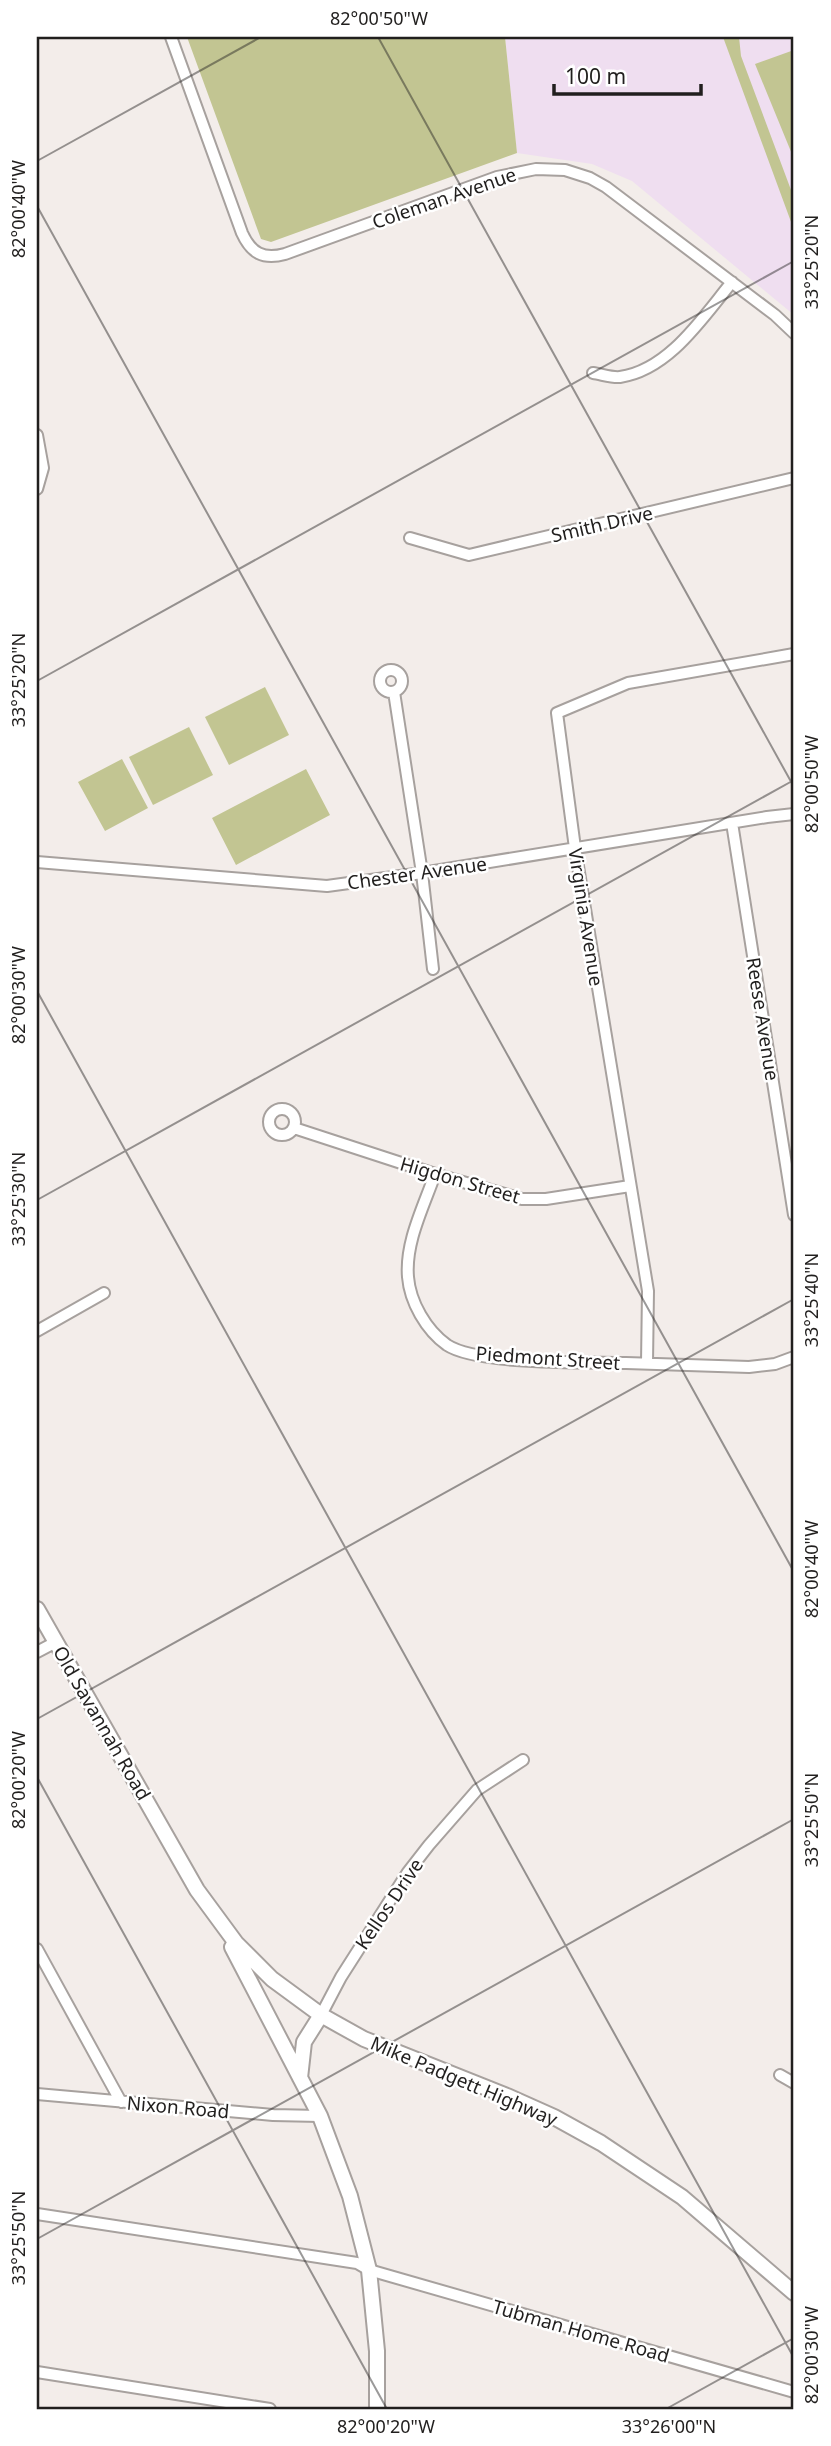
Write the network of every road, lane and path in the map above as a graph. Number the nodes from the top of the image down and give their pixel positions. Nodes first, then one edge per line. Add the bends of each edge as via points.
1 (171, 37) edge
2 (732, 282) junction
3 (794, 333) edge
4 (593, 373) dead end
5 (37, 435) edge
6 (794, 478) edge
7 (37, 489) edge
8 (410, 538) dead end
9 (794, 654) edge
10 (394, 692) dead end
11 (794, 814) edge
12 (732, 823) junction
13 (575, 848) junction
14 (37, 862) edge
15 (422, 873) junction
16 (433, 969) dead end
17 (294, 1128) dead end
18 (435, 1174) junction
19 (630, 1186) junction
20 (794, 1216) edge
21 (104, 1293) dead end
22 (37, 1331) edge
23 (794, 1357) edge
24 (646, 1363) junction
25 (37, 1608) edge
26 (55, 1642) junction
27 (37, 1652) edge
28 (523, 1760) dead end
29 (167, 1837) joint
30 (218, 1921) junction
31 (37, 1949) edge
32 (321, 2015) junction
33 (780, 2075) dead end
34 (300, 2078) junction
35 (794, 2083) edge
36 (37, 2094) edge
37 (121, 2102) junction
38 (320, 2116) junction
39 (37, 2214) edge
40 (369, 2270) junction
41 (794, 2293) edge
42 (37, 2372) edge
43 (794, 2392) edge
44 (270, 2409) edge
45 (377, 2409) edge

1 - 2 street, Coleman Avenue via 242,233 256,254 285,254 497,177 553,169 606,187
2 - 3 street, Coleman Avenue
2 - 4 street via 664,357 618,377
5 - 7 street via 43,468
6 - 8 street, Smith Drive via 469,555
9 - 13 street, Virginia Avenue via 628,683 557,713
10 - 15 street
11 - 12 street, Chester Avenue
12 - 13 street, Chester Avenue
12 - 20 street, Reese Avenue
13 - 15 street, Chester Avenue
13 - 19 street, Virginia Avenue
14 - 15 street, Chester Avenue via 327,886
15 - 16 street
17 - 18 street, Higdon Street
18 - 19 street, Higdon Street via 534,1200
18 - 24 street, Piedmont Street via 410,1247 408,1278 419,1311 446,1345 483,1356
19 - 24 street, Virginia Avenue via 648,1291
21 - 22 street
23 - 24 street, Piedmont Street via 749,1367
25 - 26 main road, Old Savannah Road
26 - 27 street
26 - 29 main road, Old Savannah Road
28 - 32 street, Kellos Drive via 477,1790 429,1845
29 - 30 main road, Mike Padgett Highway
30 - 32 main road, Mike Padgett Highway via 272,1979
30 - 34 main road
31 - 37 street
32 - 34 main road, Kellos Drive via 304,2042
32 - 41 main road, Mike Padgett Highway via 364,2039 554,2117 601,2143 682,2197
33 - 35 street
34 - 38 main road
36 - 37 street, Nixon Road
37 - 38 street, Nixon Road
38 - 40 main road via 350,2196
39 - 40 street, Tubman Home Road via 358,2263
40 - 43 street, Tubman Home Road
40 - 45 main road
42 - 44 street

